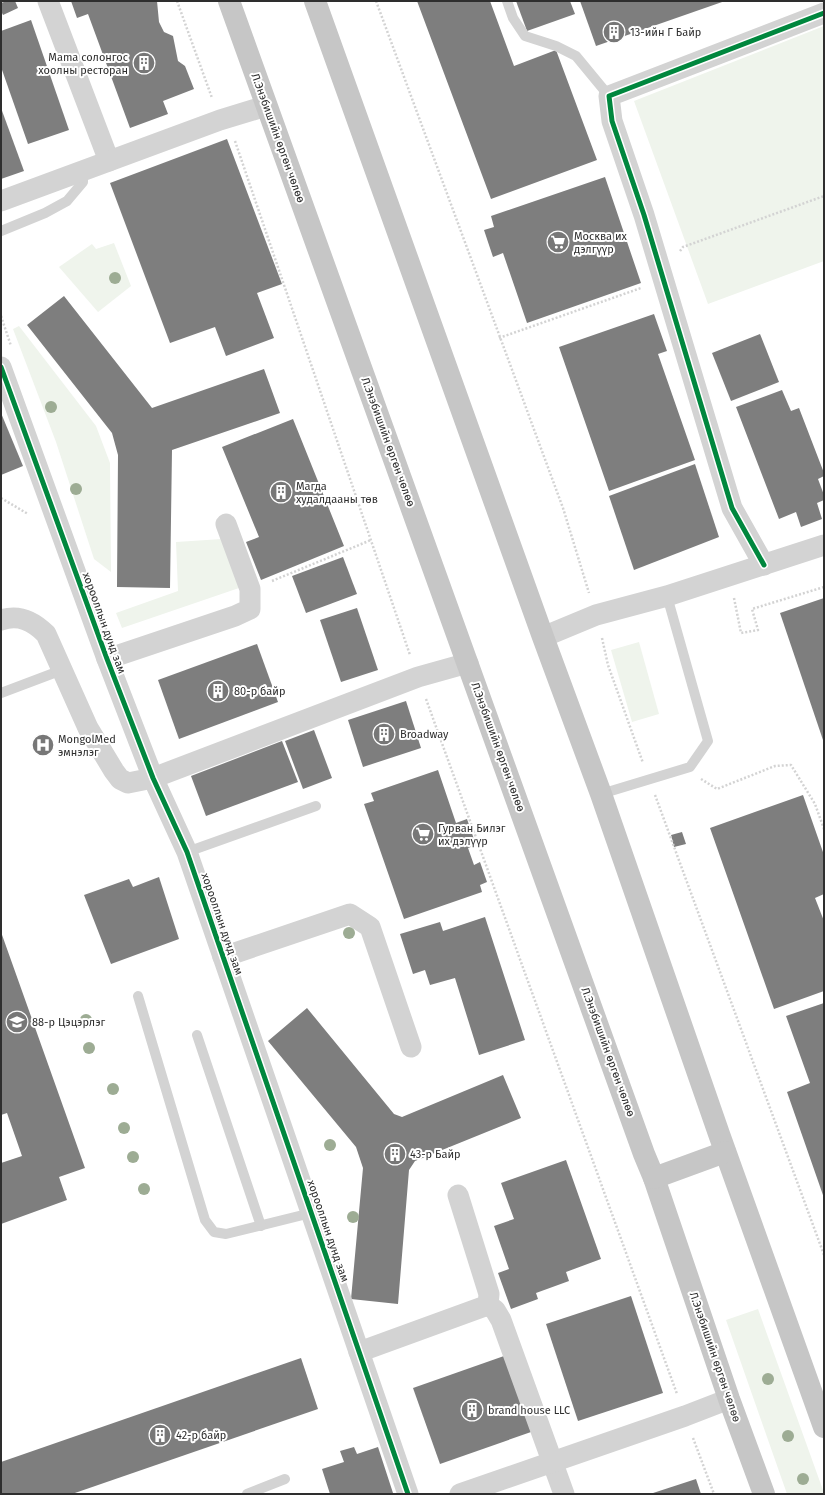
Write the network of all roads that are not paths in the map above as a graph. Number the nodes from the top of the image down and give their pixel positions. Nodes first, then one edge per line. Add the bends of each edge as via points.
1 (48, 1) edge
2 (229, 1) edge
3 (315, 1) edge
4 (507, 1) edge
5 (824, 13) edge
6 (609, 96) junction
7 (266, 106) junction
8 (108, 161) junction
9 (83, 171) junction
10 (1, 201) edge
11 (1, 231) edge
12 (1, 367) edge
13 (226, 524) dead end
14 (824, 545) edge
15 (764, 565) junction
16 (667, 596) junction
17 (1, 620) edge
18 (543, 637) junction
19 (107, 659) junction
20 (468, 663) junction
21 (62, 670) junction
22 (1, 693) edge
23 (153, 778) junction
24 (600, 794) junction
25 (316, 806) dead end
26 (187, 852) junction
27 (223, 957) junction
28 (138, 996) dead end
29 (197, 1034) dead end
30 (411, 1047) dead end
31 (725, 1152) junction
32 (654, 1178) junction
33 (458, 1195) dead end
34 (311, 1213) junction
35 (261, 1226) junction
36 (488, 1305) junction
37 (359, 1352) junction
38 (729, 1399) junction
39 (824, 1428) edge
40 (552, 1462) junction
41 (285, 1479) dead end
42 (247, 1494) edge
43 (408, 1494) edge
44 (460, 1494) edge
45 (564, 1494) edge
46 (764, 1494) edge

1 - 8 street
2 - 7 main road, Л.Энэбишийн өргөн чөлөө
3 - 18 main road
4 - 6 lane via 513,18 525,36 556,46 576,56
5 - 6 street
6 - 15 street via 612,121 644,215 732,508
7 - 8 street
7 - 20 main road, Л.Энэбишийн өргөн чөлөө
8 - 9 street
9 - 10 street
9 - 11 lane via 83,182 67,201
12 - 19 street, хорооллын дунд зам
13 - 19 street via 250,589 250,608 235,616
14 - 15 street
15 - 16 street
16 - 18 street via 596,615
16 - 24 lane via 708,741 690,768
17 - 21 street via 18,618 38,626 52,644
18 - 24 main road
19 - 23 street, хорооллын дунд зам
20 - 23 street via 418,677
20 - 32 main road, Л.Энэбишийн өргөн чөлөө
21 - 22 lane
21 - 23 street via 88,728 120,779 128,783
23 - 26 street, хорооллын дунд зам
24 - 31 main road
25 - 26 lane
26 - 27 street, хорооллын дунд зам
27 - 30 street via 350,914 370,927
27 - 34 street, хорооллын дунд зам
28 - 35 lane via 205,1220 214,1232 226,1234
29 - 35 lane
31 - 32 main road
31 - 39 main road
32 - 38 main road, Л.Энэбишийн өргөн чөлөө
33 - 36 street via 490,1294
34 - 35 lane
34 - 37 street, хорооллын дунд зам
36 - 37 street
36 - 40 street via 495,1310 501,1320
37 - 43 street, хорооллын дунд зам
38 - 40 street
38 - 46 main road, Л.Энэбишийн өргөн чөлөө
40 - 44 street
40 - 45 street
41 - 42 lane

